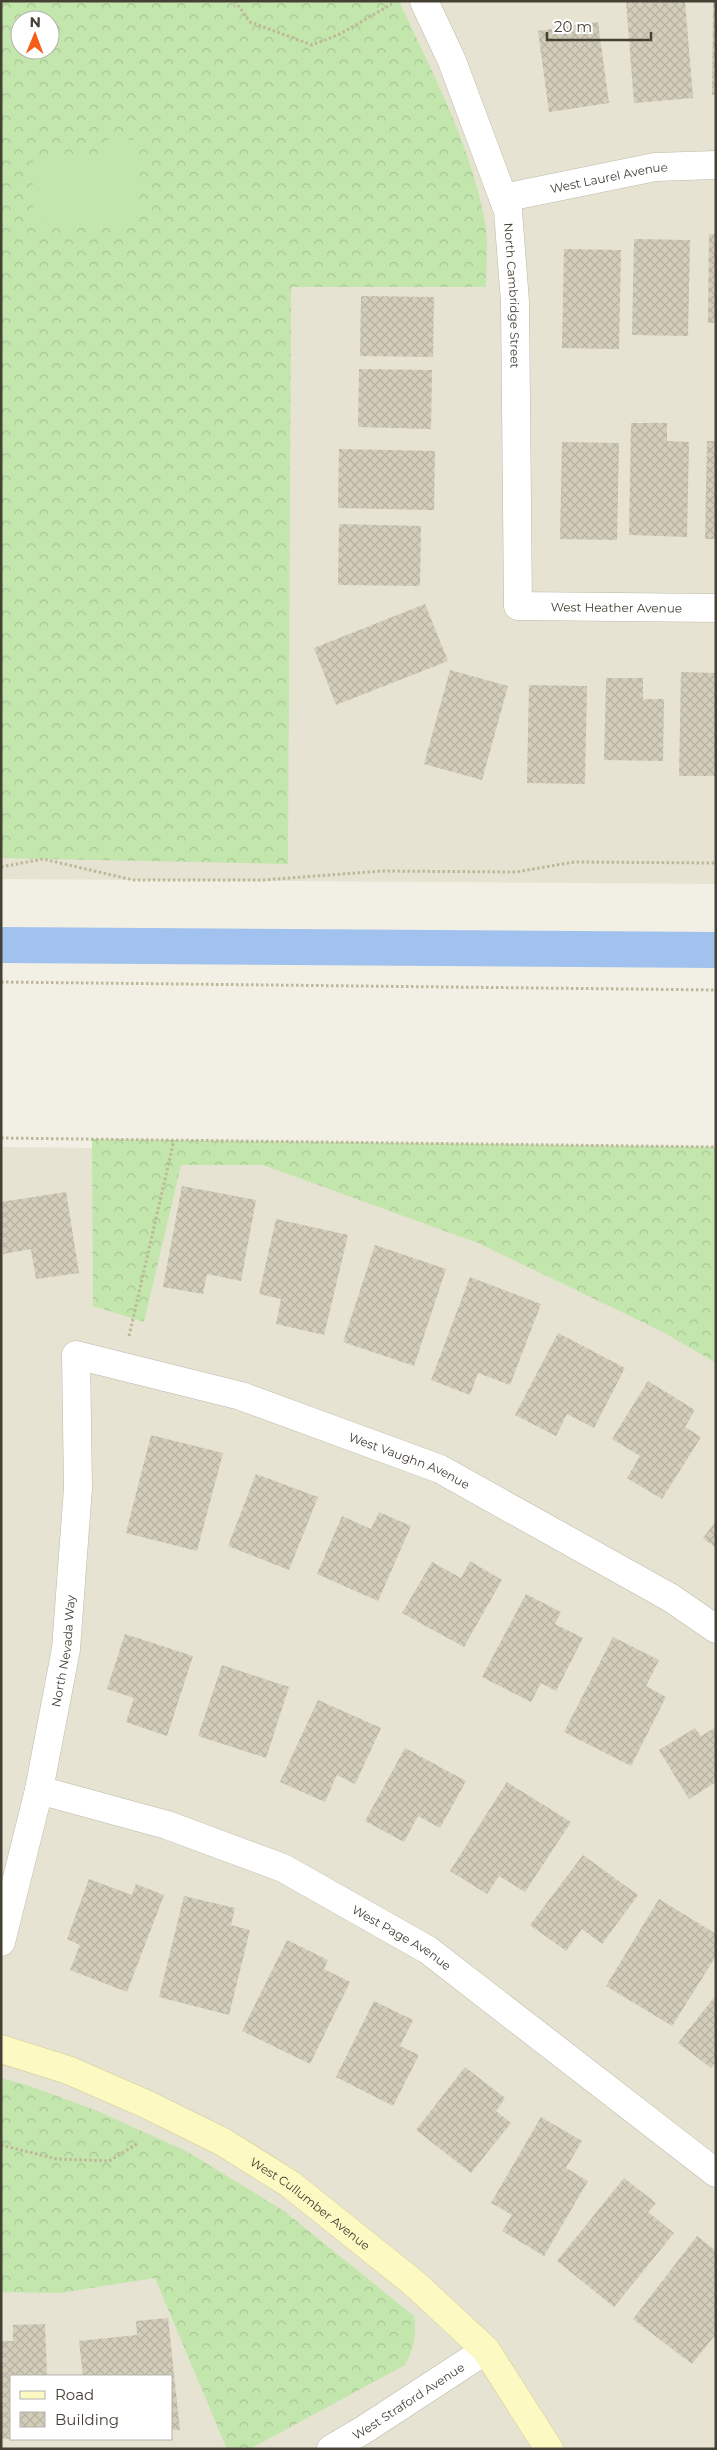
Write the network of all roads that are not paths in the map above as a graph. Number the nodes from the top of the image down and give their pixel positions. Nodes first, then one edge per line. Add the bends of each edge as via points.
1 (424, 1) edge
2 (716, 166) edge
3 (503, 198) junction
4 (518, 606) joint
5 (716, 608) edge
6 (76, 1355) joint
7 (716, 1629) edge
8 (39, 1790) junction
9 (1, 1942) edge
10 (1, 2049) edge
11 (716, 2173) edge
12 (486, 2350) junction
13 (330, 2449) edge
14 (549, 2449) edge

1 - 3 street, North Cambridge Street via 452,61
2 - 3 street, West Laurel Avenue via 655,167
3 - 4 street, North Cambridge Street via 508,211 515,302
4 - 5 street, West Heather Avenue
6 - 7 street, West Vaughn Avenue via 241,1396 440,1469 671,1598
6 - 8 street, North Nevada Way via 78,1488 66,1649
8 - 9 street, North Nevada Way
8 - 11 street, West Page Avenue via 168,1825 283,1868 419,1945
10 - 12 street, West Cullumber Avenue via 68,2070 146,2104 222,2142 290,2184 415,2284
12 - 13 street, West Straford Avenue
12 - 14 street, West Cullumber Avenue

